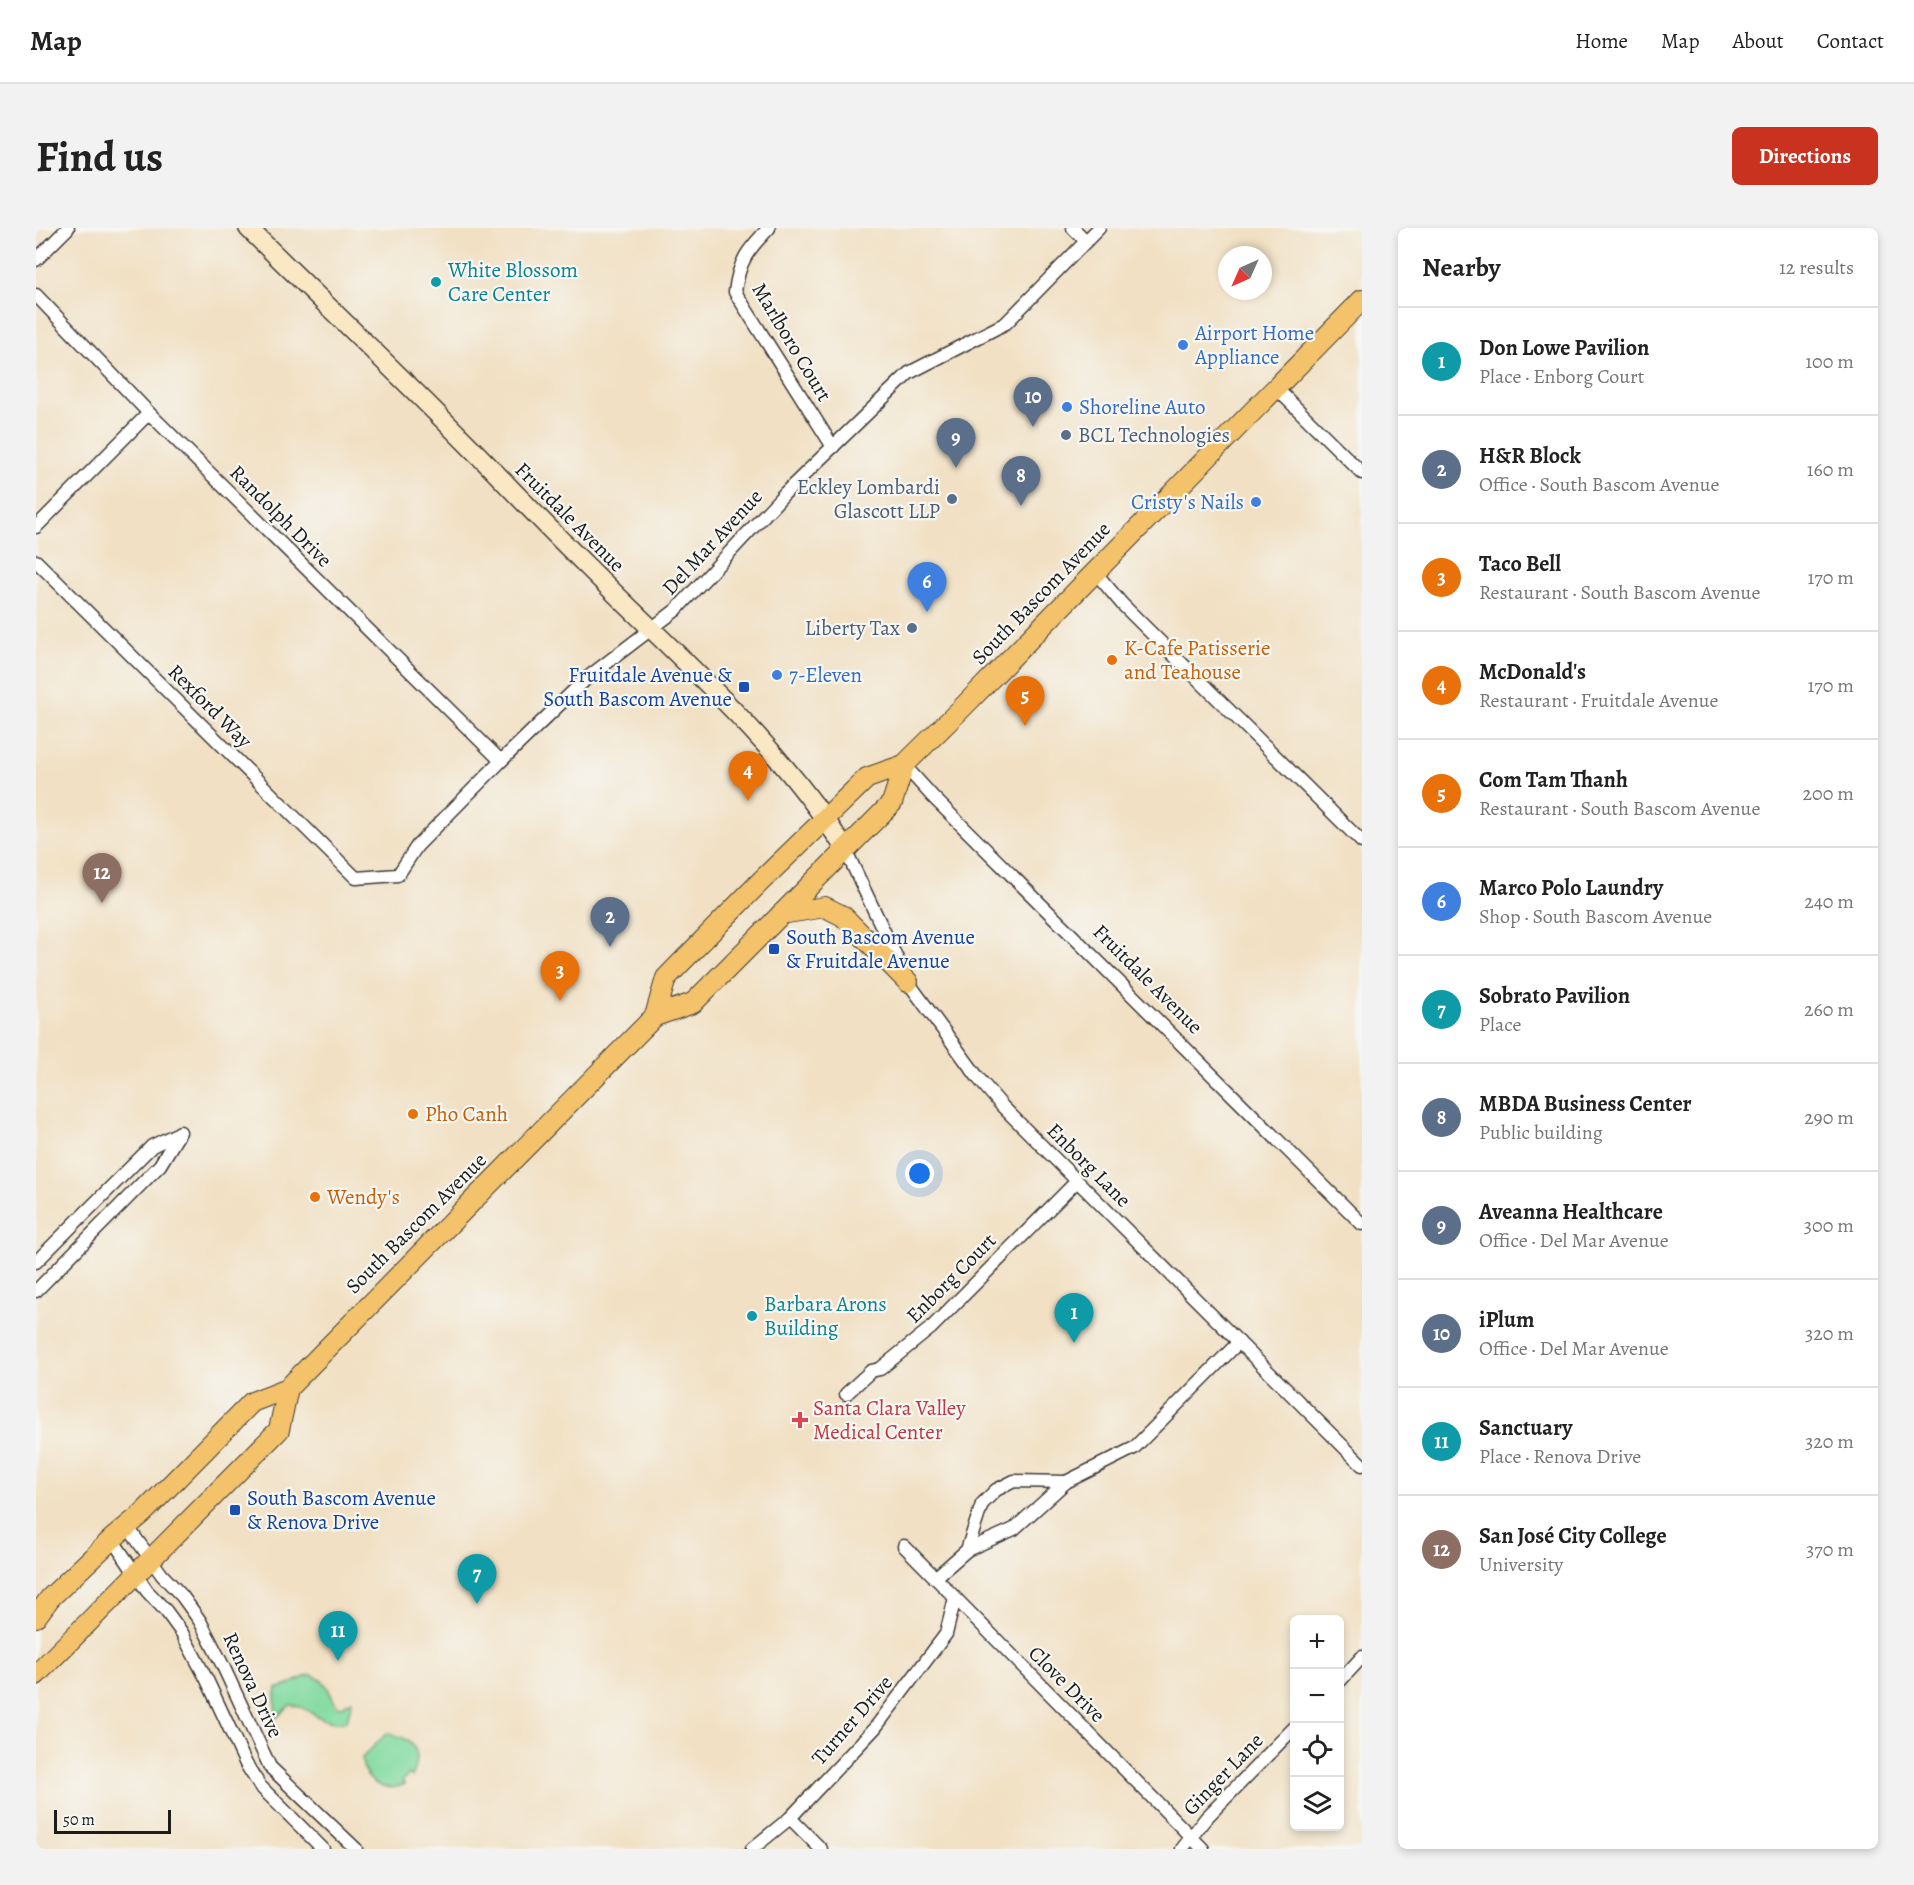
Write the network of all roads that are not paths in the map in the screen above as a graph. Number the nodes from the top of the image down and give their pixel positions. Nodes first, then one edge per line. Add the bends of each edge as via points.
1 (68, 228) edge
2 (248, 228) edge
3 (769, 228) edge
4 (1073, 228) edge
5 (1100, 228) edge
6 (1086, 241) junction
7 (36, 260) edge
8 (36, 295) edge
9 (1362, 300) edge
10 (1275, 387) junction
11 (149, 413) junction
12 (833, 447) junction
13 (1362, 473) edge
14 (36, 527) edge
15 (36, 561) edge
16 (1095, 572) junction
17 (651, 629) junction
18 (501, 761) junction
19 (904, 765) junction
20 (826, 819) junction
21 (1362, 843) edge
22 (845, 849) junction
23 (356, 878) joint
24 (781, 914) junction
25 (908, 982) junction
26 (655, 1016) junction
27 (1077, 1181) junction
28 (1362, 1224) edge
29 (36, 1262) edge
30 (36, 1291) edge
31 (1239, 1342) junction
32 (288, 1388) junction
33 (846, 1394) dead end
34 (1362, 1465) edge
35 (1066, 1482) junction
36 (128, 1526) junction
37 (112, 1539) junction
38 (904, 1546) dead end
39 (967, 1550) junction
40 (150, 1559) junction
41 (136, 1575) junction
42 (935, 1578) junction
43 (955, 1598) junction
44 (36, 1617) edge
45 (1362, 1657) edge
46 (36, 1675) edge
47 (1344, 1677) edge
48 (1290, 1732) edge
49 (790, 1818) junction
50 (1191, 1837) junction
51 (323, 1849) edge
52 (356, 1849) edge
53 (752, 1849) edge
54 (821, 1849) edge
55 (1182, 1849) edge
56 (1203, 1849) edge

1 - 7 street
2 - 17 street, Fruitdale Avenue
3 - 12 street, Marlboro Court via 747,251 735,291
4 - 6 street
5 - 6 street, Del Mar Avenue
6 - 12 street, Del Mar Avenue via 1006,323 909,373
8 - 11 street, Randolph Drive
9 - 10 main road, South Bascom Avenue
10 - 13 street
10 - 16 main road, South Bascom Avenue
11 - 14 street
11 - 18 street, Randolph Drive
12 - 17 street, Del Mar Avenue via 676,610
15 - 23 street, Rexford Way
16 - 19 main road, South Bascom Avenue
16 - 21 street via 1122,604
17 - 18 street, Del Mar Avenue via 587,678
17 - 20 street, Fruitdale Avenue via 763,741
18 - 23 street, Del Mar Avenue via 417,846 398,875
19 - 20 main road, South Bascom Avenue via 867,778
19 - 22 main road, South Bascom Avenue via 892,803
19 - 28 street, Fruitdale Avenue
20 - 22 street, Fruitdale Avenue
20 - 26 main road, South Bascom Avenue via 666,978
22 - 24 main road, South Bascom Avenue
22 - 25 street, Enborg Lane
24 - 25 main road via 825,907 843,916
24 - 26 main road, South Bascom Avenue via 693,1003
25 - 27 street, Enborg Lane via 979,1079
26 - 32 main road, South Bascom Avenue
27 - 31 street, Enborg Lane
27 - 33 street, Enborg Court via 931,1328 880,1369 870,1371
29 - 30 street via 152,1146 180,1132 160,1165
31 - 34 street, Enborg Lane
31 - 35 street via 1134,1448
32 - 36 main road, South Bascom Avenue via 252,1402
32 - 40 main road via 279,1430
35 - 39 street via 1014,1529
35 - 39 street via 1014,1481 996,1490 982,1504
36 - 37 main road, South Bascom Avenue
36 - 40 street, Renova Drive
37 - 41 street, Renova Drive
37 - 44 main road, South Bascom Avenue via 50,1598
38 - 42 street, Clove Drive
39 - 42 street
40 - 41 main road
40 - 52 street, Renova Drive via 200,1621 270,1767
41 - 46 main road
41 - 51 street, Renova Drive via 182,1633 260,1786
42 - 43 street, Clove Drive
43 - 49 street, Turner Drive via 946,1634 875,1728
43 - 50 street, Clove Drive
45 - 47 street
48 - 50 street, Ginger Lane
49 - 53 street, Turner Drive
49 - 54 street
50 - 55 street, Ginger Lane
50 - 56 street, Clove Drive

